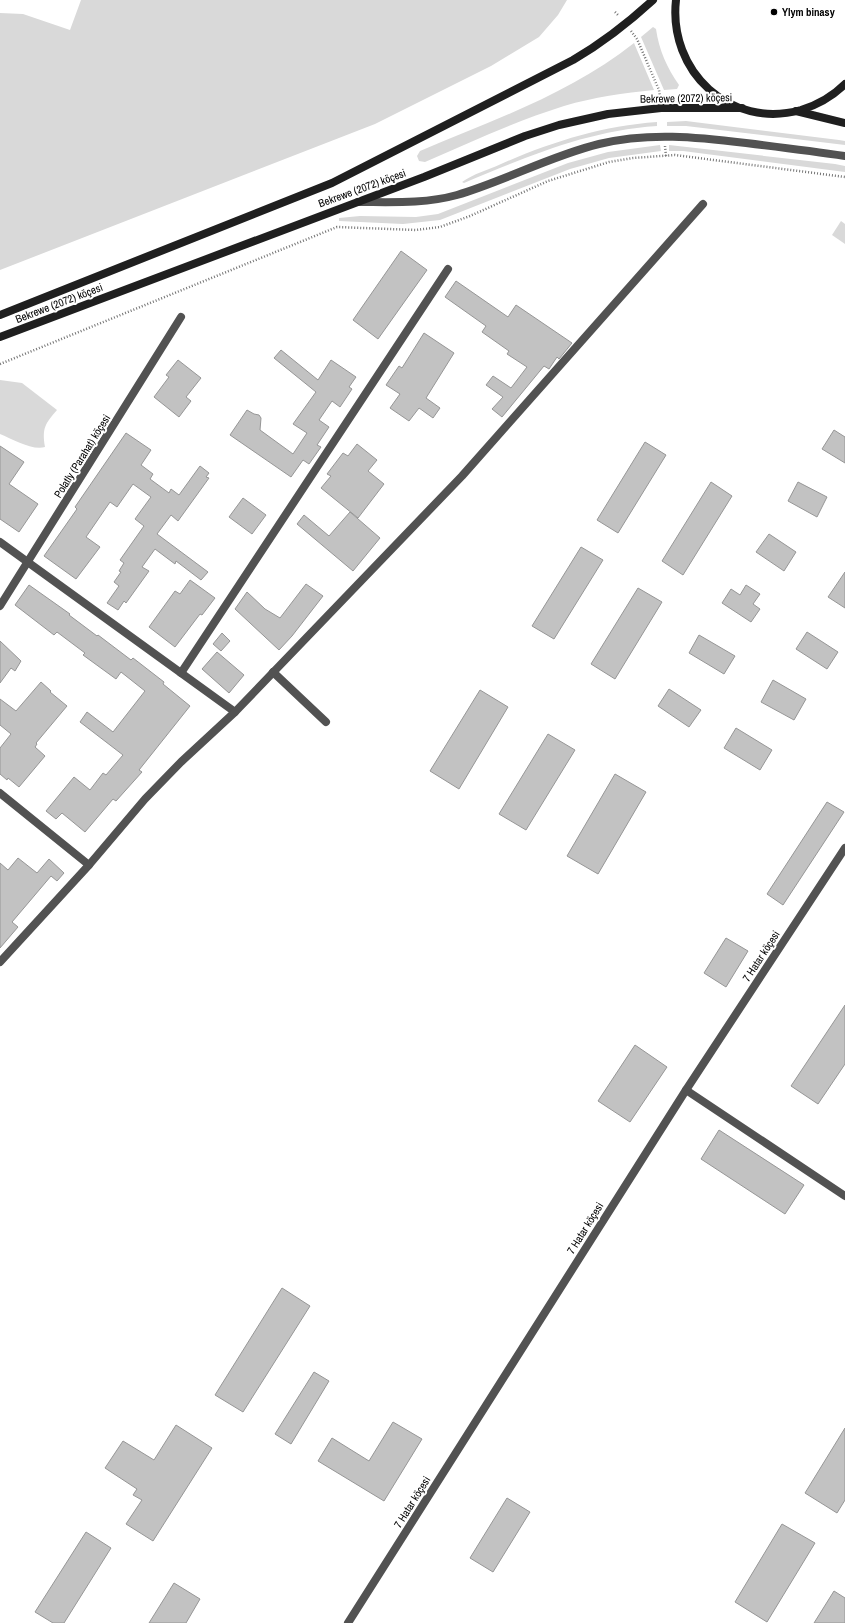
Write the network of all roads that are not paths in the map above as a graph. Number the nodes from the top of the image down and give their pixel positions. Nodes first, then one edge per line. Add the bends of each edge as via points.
1 (653, 0) edge
2 (676, 0) edge
3 (845, 84) edge
4 (742, 108) junction
5 (795, 111) junction
6 (845, 123) edge
7 (845, 156) edge
8 (353, 203) junction
9 (703, 204) dead end
10 (448, 269) dead end
11 (0, 315) edge
12 (181, 317) dead end
13 (0, 337) edge
14 (0, 542) edge
15 (29, 562) junction
16 (0, 606) edge
17 (274, 672) junction
18 (181, 673) junction
19 (234, 712) junction
20 (326, 722) dead end
21 (0, 793) edge
22 (845, 848) edge
23 (89, 865) junction
24 (0, 962) edge
25 (686, 1090) junction
26 (845, 1196) edge
27 (351, 1622) edge

1 - 11 main road, Bekrewe (2072) köçesi via 626,25 598,45 550,73 332,183
2 - 4 main road, Bekrewe (2072) köçesi via 678,42 690,67 707,88 729,103
3 - 5 main road, Bekrewe (2072) köçesi via 821,102
4 - 5 main road, Bekrewe (2072) köçesi via 768,113
4 - 8 main road, Bekrewe (2072) köçesi via 661,108 608,114 559,125
5 - 6 main road
7 - 8 street via 711,139 664,136 600,144 456,195 414,201
8 - 13 main road, Bekrewe (2072) köçesi
9 - 17 street via 462,476
10 - 18 street
12 - 15 street, Polatly (Parahat) köçesi
14 - 15 street
15 - 16 street, Polatly (Parahat) köçesi
15 - 18 street
17 - 19 street
17 - 20 street
18 - 19 street
19 - 23 street via 181,762
21 - 23 street
22 - 25 street, 7 Hatar köçesi
23 - 24 street
25 - 26 street
25 - 27 street, 7 Hatar köçesi

